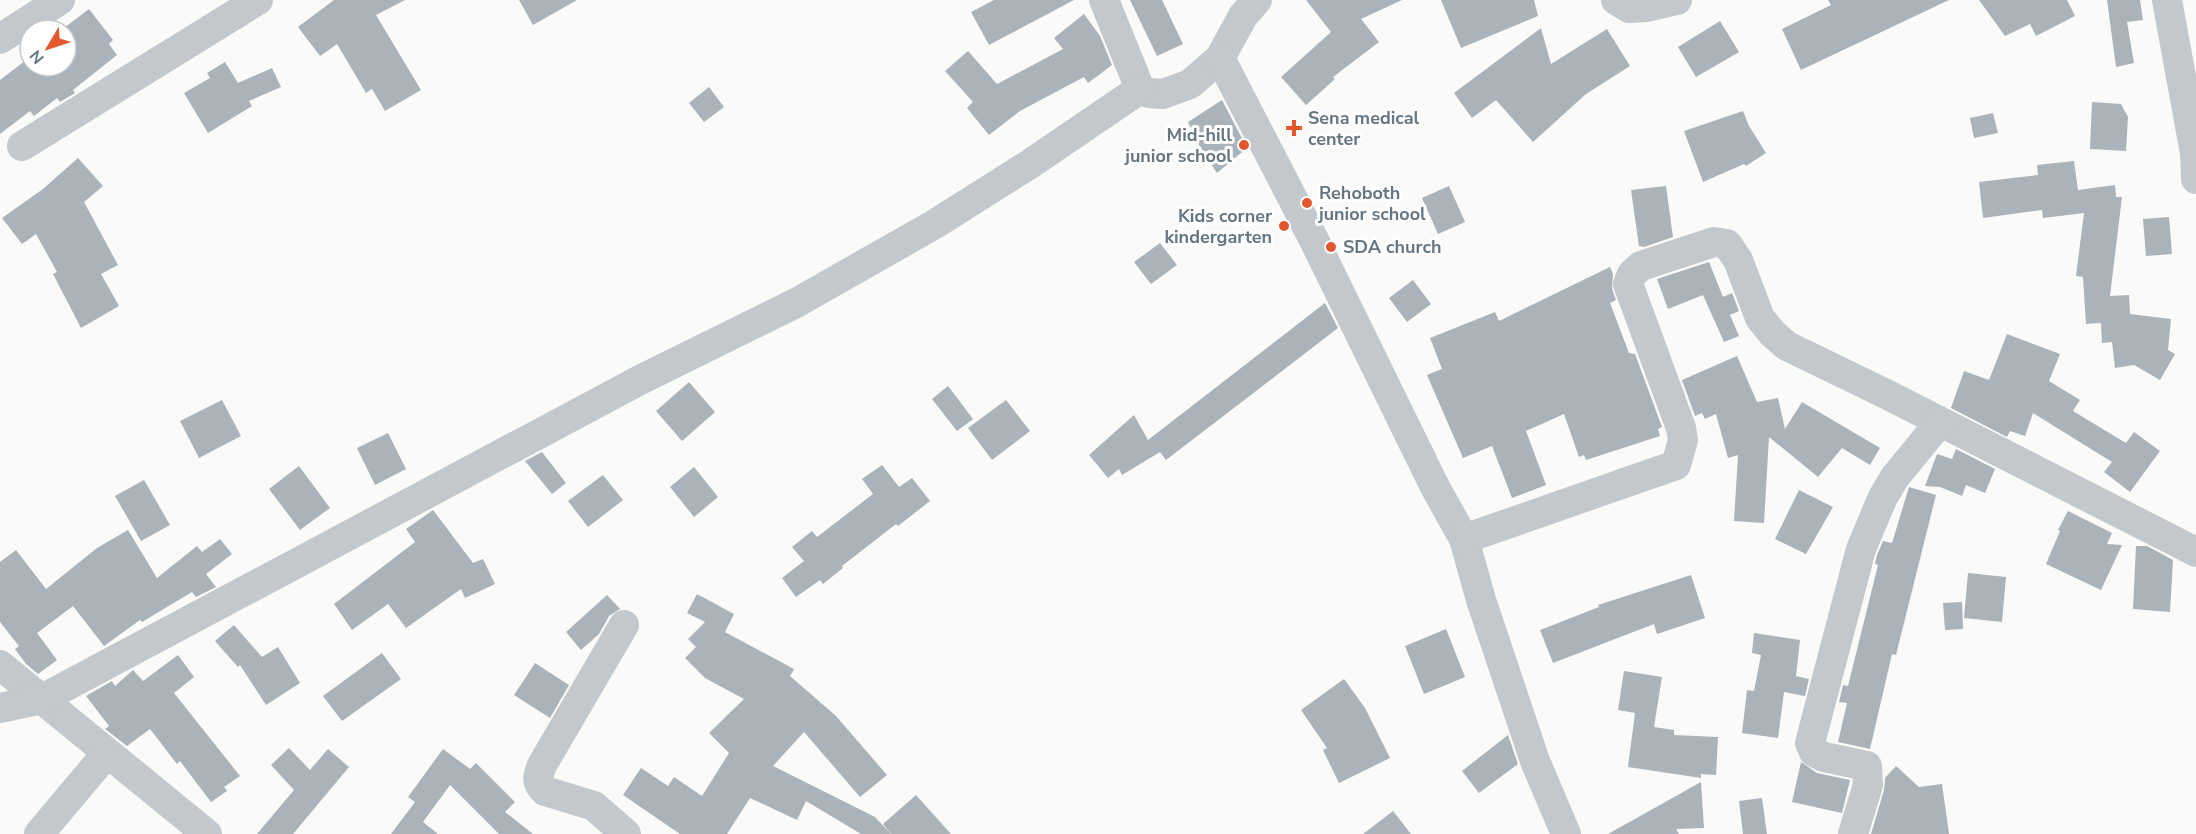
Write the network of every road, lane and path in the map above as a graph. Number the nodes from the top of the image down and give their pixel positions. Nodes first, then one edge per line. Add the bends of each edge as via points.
1 (60, 0) edge
2 (258, 0) edge
3 (1104, 0) edge
4 (1257, 0) edge
5 (1616, 0) edge
6 (1677, 0) edge
7 (2167, 0) edge
8 (0, 39) edge
9 (1220, 58) junction
10 (1140, 89) junction
11 (22, 146) dead end
12 (2196, 180) edge
13 (1940, 422) junction
14 (1464, 539) junction
15 (2196, 552) edge
16 (624, 625) dead end
17 (0, 665) edge
18 (42, 699) junction
19 (0, 708) edge
20 (107, 753) junction
21 (39, 834) edge
22 (207, 834) edge
23 (626, 834) edge
24 (1566, 834) edge
25 (1853, 834) edge

1 - 8 street
2 - 11 street
3 - 10 street
4 - 9 street via 1243,16
5 - 6 street via 1629,8
7 - 12 street via 2195,153
9 - 10 street via 1190,84 1172,91 1162,94
9 - 14 street
10 - 18 street via 1030,165 796,303 640,380
13 - 14 street via 1787,346 1760,318 1727,244 1714,242 1641,266 1628,284 1681,428 1683,440 1676,465
13 - 15 street
13 - 25 street via 1895,477 1861,549 1810,743 1814,752 1824,757 1867,766 1868,785
14 - 24 street via 1535,761
16 - 23 street via 537,779 545,790 594,806
17 - 18 street
18 - 19 street
18 - 20 street
20 - 21 street
20 - 22 street

